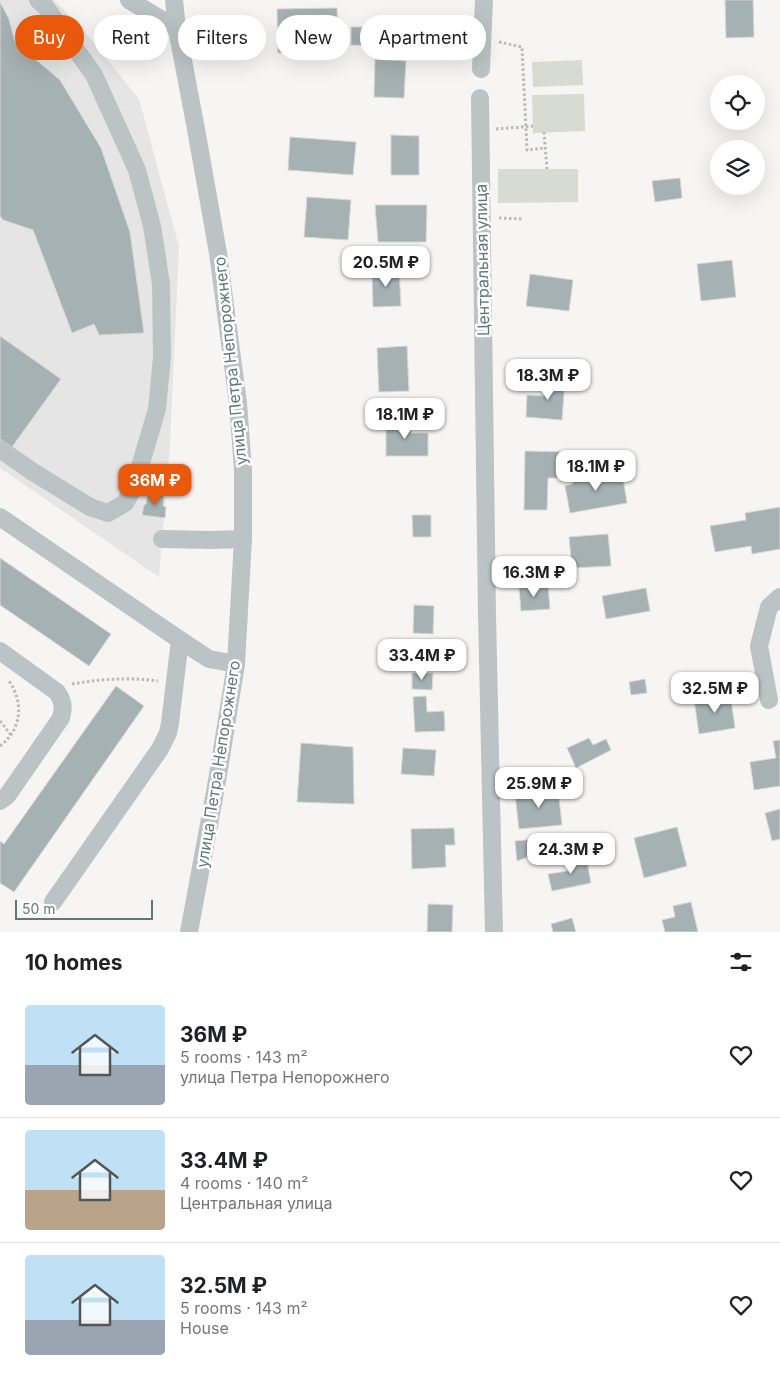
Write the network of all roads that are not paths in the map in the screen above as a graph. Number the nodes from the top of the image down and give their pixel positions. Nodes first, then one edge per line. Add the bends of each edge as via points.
1 (38, 0) edge
2 (128, 0) edge
3 (174, 0) edge
4 (484, 0) edge
5 (177, 29) junction
6 (481, 69) dead end
7 (480, 98) dead end
8 (0, 449) edge
9 (0, 517) edge
10 (162, 538) dead end
11 (243, 539) junction
12 (780, 597) edge
13 (180, 640) junction
14 (0, 651) edge
15 (236, 664) junction
16 (769, 700) dead end
17 (0, 801) edge
18 (53, 902) dead end
19 (189, 932) edge
20 (494, 932) edge

1 - 8 street via 94,75 137,170 152,226 161,284 162,357 157,410 134,487 124,503 108,513 90,508
2 - 5 street
3 - 5 street, улица Петра Непорожнего
4 - 6 street
5 - 11 street, улица Петра Непорожнего via 218,253 238,403
7 - 20 street, Центральная улица
9 - 13 street
10 - 11 street
11 - 15 street, улица Петра Непорожнего
12 - 16 street via 769,607 759,646
13 - 15 street via 209,659
13 - 18 street via 168,733
14 - 17 street via 55,690 64,708 61,718 7,796
15 - 19 street, улица Петра Непорожнего

